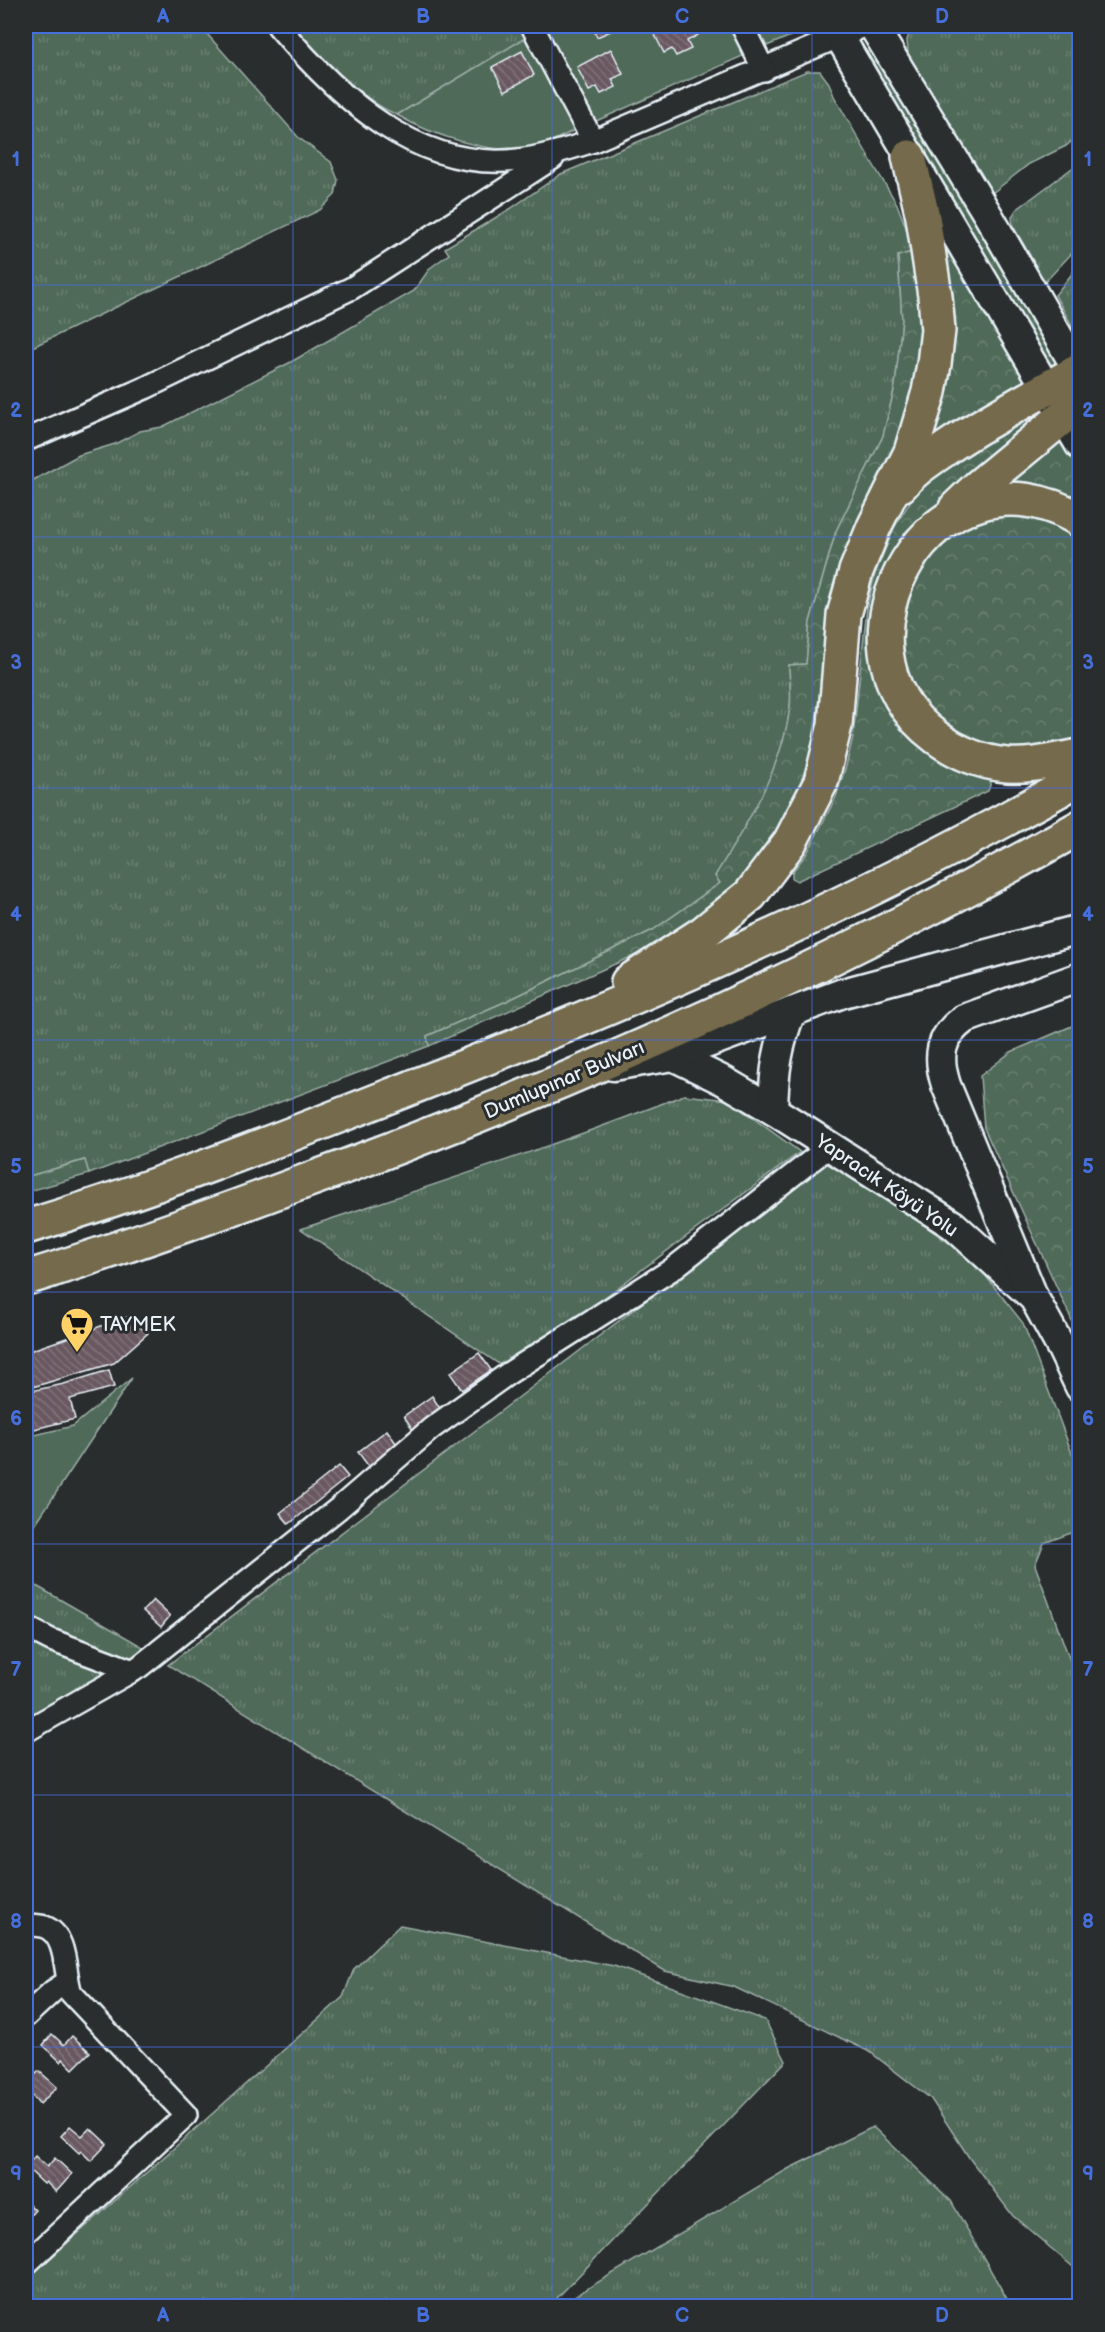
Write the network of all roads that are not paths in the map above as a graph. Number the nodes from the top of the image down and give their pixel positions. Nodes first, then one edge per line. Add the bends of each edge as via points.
1 (279, 26) edge
2 (532, 26) edge
3 (742, 26) edge
4 (873, 26) edge
5 (851, 31) edge
6 (764, 70) junction
7 (593, 141) junction
8 (566, 150) junction
9 (909, 157) junction
10 (1079, 373) edge
11 (1047, 388) junction
12 (1072, 410) edge
13 (26, 440) edge
14 (1080, 445) edge
15 (890, 498) junction
16 (946, 518) junction
17 (1080, 520) edge
18 (1080, 756) edge
19 (1080, 778) edge
20 (1080, 827) edge
21 (1080, 929) edge
22 (1080, 976) edge
23 (791, 1012) junction
24 (547, 1035) junction
25 (673, 1056) junction
26 (586, 1071) junction
27 (773, 1110) junction
28 (830, 1146) junction
29 (26, 1227) edge
30 (26, 1278) edge
31 (1034, 1298) junction
32 (1080, 1387) edge
33 (26, 1627) edge
34 (133, 1671) junction
35 (26, 1731) edge
36 (26, 1925) edge
37 (67, 1982) junction
38 (26, 2016) edge
39 (26, 2264) edge

1 - 8 street via 350,100 391,130 426,147 485,160 517,160
2 - 7 street
3 - 6 street
4 - 10 main road
5 - 6 street
5 - 9 main road
6 - 7 street
7 - 8 street
8 - 13 street via 352,288 145,388
9 - 11 main road
9 - 15 highway via 931,261 938,330 929,392 911,452
10 - 11 highway
11 - 12 main road
11 - 15 highway via 994,417 912,472
12 - 14 main road
12 - 16 highway
15 - 24 highway via 856,571 844,615 835,725 828,759 821,782 789,842 750,895 727,915
16 - 17 highway via 968,506 1018,500 1045,503
16 - 18 highway via 915,550 890,601 885,639 896,688 926,730 963,754 1007,765
19 - 24 highway via 877,887
20 - 26 highway, Dumlupınar Bulvarı via 925,912 757,995
21 - 23 main road via 843,993
22 - 31 main road via 963,1019 946,1036 941,1058 946,1085
23 - 25 main road
23 - 27 main road via 780,1041
24 - 29 highway via 268,1144
25 - 26 main road
25 - 27 main road, Yapracık Köyü Yolu
26 - 30 highway, Dumlupınar Bulvarı via 386,1152 119,1249
27 - 28 main road, Yapracık Köyü Yolu
28 - 31 main road, Yapracık Köyü Yolu via 953,1225
28 - 34 street via 671,1270 509,1373 432,1428 339,1508
31 - 32 main road, Yapracık Köyü Yolu
33 - 34 street
34 - 35 street
36 - 37 street via 44,1926 54,1932 60,1943
37 - 38 street
37 - 39 street via 82,2006 186,2115

